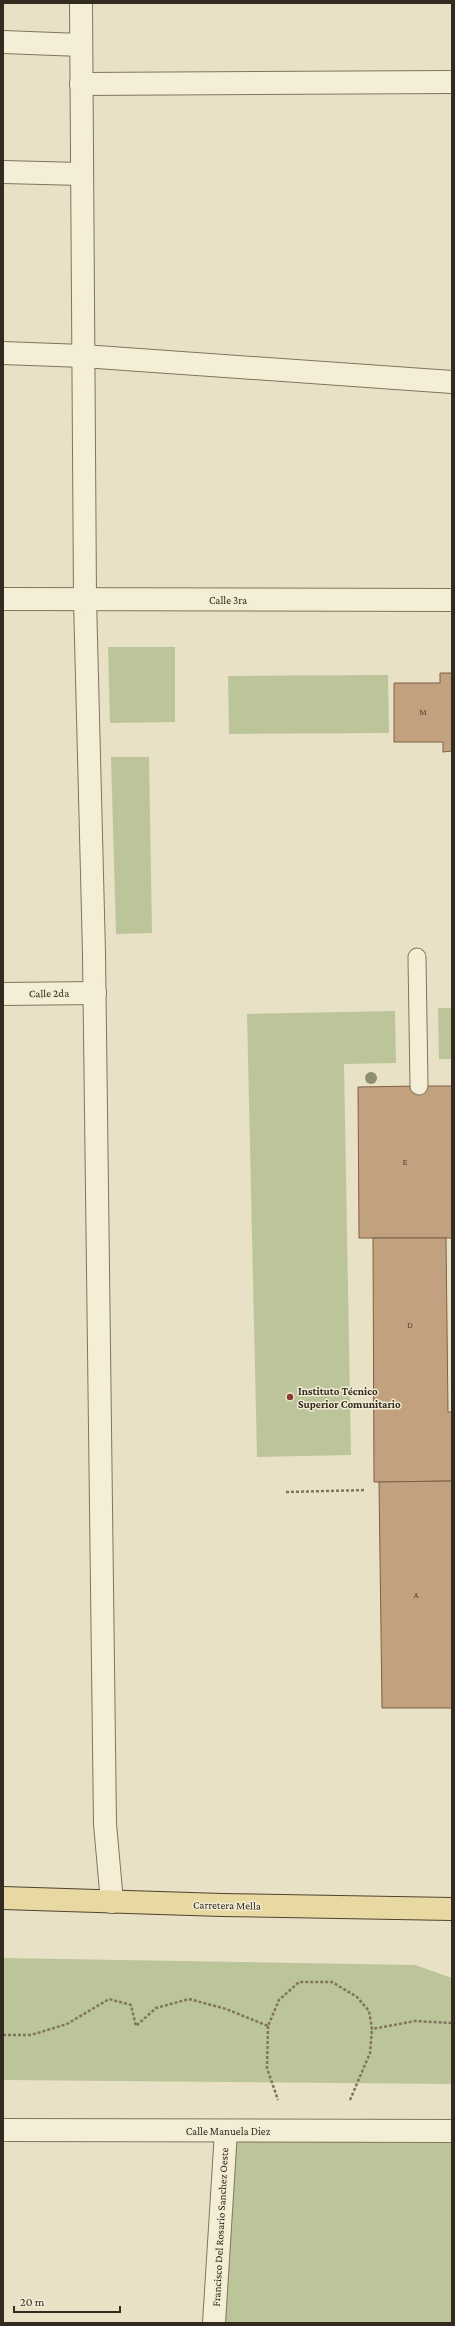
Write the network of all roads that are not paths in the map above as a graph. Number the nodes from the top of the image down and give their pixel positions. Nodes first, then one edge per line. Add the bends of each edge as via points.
1 (81, 3) edge
2 (3, 42) edge
3 (81, 45) junction
4 (452, 82) edge
5 (81, 84) junction
6 (3, 172) edge
7 (82, 174) junction
8 (3, 353) edge
9 (84, 356) junction
10 (452, 382) edge
11 (3, 599) edge
12 (85, 599) junction
13 (452, 600) edge
14 (416, 957) dead end
15 (95, 992) junction
16 (3, 994) edge
17 (419, 1086) dead end
18 (3, 1898) edge
19 (112, 1902) junction
20 (452, 1909) edge
21 (3, 2130) edge
22 (226, 2130) junction
23 (452, 2131) edge
24 (214, 2323) edge

1 - 3 street
2 - 3 street
3 - 5 street
4 - 5 street
5 - 7 street
6 - 7 street
7 - 9 street
8 - 9 street
9 - 10 street
9 - 12 street
11 - 12 street, Calle 3ra
12 - 13 street, Calle 3ra
12 - 15 street
14 - 17 lane
15 - 16 street, Calle 2da
15 - 19 street via 105,1824
18 - 19 main road, Carretera Mella
19 - 20 main road, Carretera Mella
21 - 22 street, Calle Manuela Diez
22 - 23 street, Calle Manuela Diez
22 - 24 street, Francisco Del Rosario Sanchez Oeste

